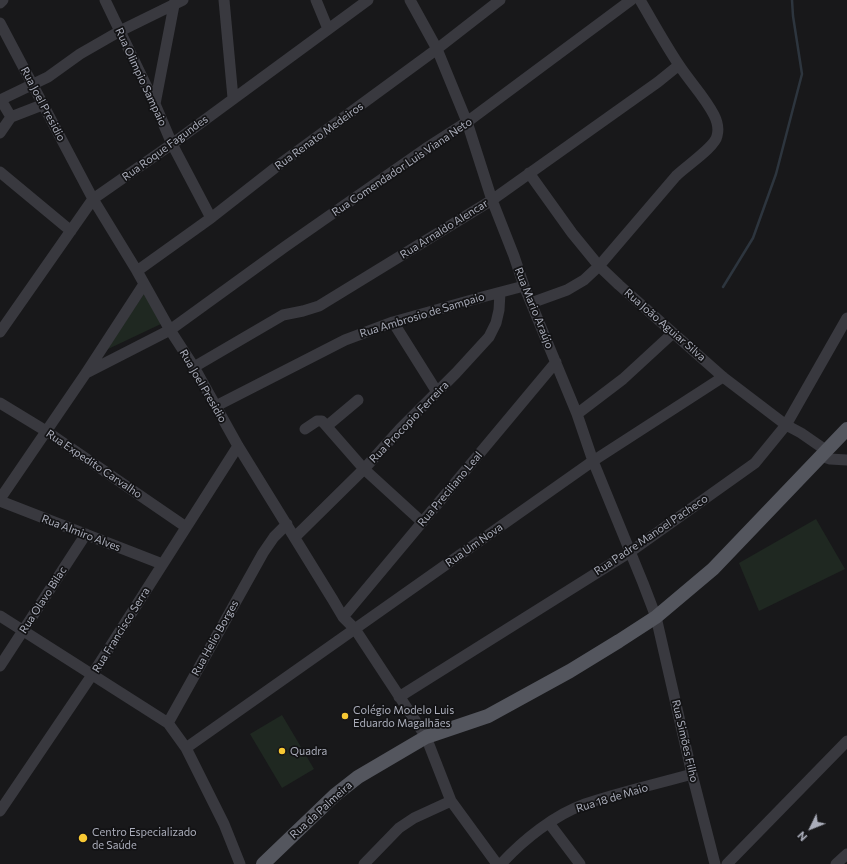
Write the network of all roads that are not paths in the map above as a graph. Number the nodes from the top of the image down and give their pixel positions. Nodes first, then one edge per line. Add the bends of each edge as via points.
1 (3, 0) edge
2 (105, 0) edge
3 (224, 0) edge
4 (316, 0) edge
5 (368, 0) edge
6 (410, 0) edge
7 (500, 0) edge
8 (631, 0) edge
9 (640, 0) edge
10 (177, 1) edge
11 (0, 3) edge
12 (0, 23) edge
13 (328, 29) junction
14 (120, 31) junction
15 (437, 49) junction
16 (679, 65) junction
17 (33, 85) junction
18 (233, 98) junction
19 (0, 100) edge
20 (155, 104) junction
21 (42, 105) junction
22 (11, 117) junction
23 (468, 122) junction
24 (0, 133) edge
25 (172, 144) junction
26 (0, 172) edge
27 (529, 173) junction
28 (93, 199) junction
29 (492, 200) junction
30 (211, 218) junction
31 (71, 231) junction
32 (599, 266) junction
33 (137, 271) junction
34 (144, 284) junction
35 (524, 286) junction
36 (500, 293) junction
37 (531, 303) junction
38 (847, 318) edge
39 (393, 322) junction
40 (170, 330) junction
41 (0, 332) edge
42 (673, 333) junction
43 (556, 362) junction
44 (194, 367) junction
45 (86, 373) junction
46 (723, 377) junction
47 (437, 392) junction
48 (358, 400) dead end
49 (0, 403) edge
50 (216, 406) junction
51 (576, 414) junction
52 (786, 425) junction
53 (327, 426) junction
54 (305, 429) dead end
55 (847, 429) edge
56 (46, 431) junction
57 (238, 446) junction
58 (824, 453) junction
59 (593, 460) junction
60 (847, 460) edge
61 (364, 469) junction
62 (0, 500) edge
63 (422, 522) junction
64 (286, 524) junction
65 (186, 527) junction
66 (86, 534) junction
67 (295, 537) junction
68 (630, 552) junction
69 (162, 564) junction
70 (0, 616) edge
71 (344, 617) junction
72 (656, 617) junction
73 (355, 629) junction
74 (23, 630) junction
75 (0, 666) edge
76 (92, 675) junction
77 (399, 697) junction
78 (168, 723) junction
79 (426, 737) junction
80 (847, 741) edge
81 (186, 748) junction
82 (692, 774) junction
83 (450, 801) junction
84 (0, 811) edge
85 (549, 823) junction
86 (847, 854) edge
87 (367, 862) edge
88 (240, 864) edge
89 (263, 864) edge
90 (497, 864) edge
91 (501, 864) edge
92 (580, 864) edge
93 (715, 864) edge
94 (727, 864) edge
95 (836, 864) edge

1 - 11 street
2 - 14 street, Rua Olimpio Sampaio
3 - 18 street
4 - 13 street
5 - 13 street, Rua Roque Fagundes
6 - 15 street, Rua Mario Araújo
7 - 15 street, Rua Renato Medeiros
8 - 23 street, Rua Comendador Luis Viana Neto
9 - 16 street
10 - 14 street
10 - 20 street
12 - 17 street, Rua Joel Presidio
13 - 18 street, Rua Roque Fagundes
14 - 17 street
14 - 20 street, Rua Olimpio Sampaio
15 - 23 street, Rua Mario Araújo
15 - 30 street, Rua Renato Medeiros
16 - 27 street, Rua Arnaldo Alencar
16 - 32 street via 714,117 718,129 716,140 676,176
17 - 19 street
17 - 21 street, Rua Joel Presidio
18 - 25 street, Rua Roque Fagundes
19 - 22 street
20 - 25 street, Rua Olimpio Sampaio
21 - 22 street
21 - 28 street, Rua Joel Presidio
22 - 24 street
23 - 29 street, Rua Mario Araújo
23 - 40 street, Rua Comendador Luis Viana Neto via 286,246
25 - 28 street, Rua Roque Fagundes
25 - 30 street, Rua Olimpio Sampaio
26 - 31 street
27 - 29 street, Rua Arnaldo Alencar
27 - 32 street, Rua João Aguiar Silva via 572,234
28 - 31 street, Rua Roque Fagundes
28 - 33 street, Rua Joel Presidio
29 - 35 street, Rua Mario Araújo
29 - 44 street, Rua Arnaldo Alencar via 319,306 283,315
30 - 33 street, Rua Renato Medeiros
31 - 41 street, Rua Roque Fagundes
32 - 37 street via 584,280 566,290
32 - 42 street, Rua João Aguiar Silva
33 - 34 street, Rua Joel Presidio
34 - 40 street, Rua Joel Presidio
34 - 45 street
35 - 36 street, Rua Ambrosio de Sampaio
35 - 37 street, Rua Mario Araújo
36 - 39 street, Rua Ambrosio de Sampaio
36 - 47 street, Rua Procopio Ferreira via 496,323 489,337
37 - 43 street, Rua Mario Araújo
38 - 52 street, Rua Padre Manoel Pacheco
39 - 47 street
39 - 50 street, Rua Ambrosio de Sampaio via 345,340
40 - 44 street, Rua Joel Presidio
40 - 45 street, Rua Comendador Luis Viana Neto
42 - 46 street, Rua João Aguiar Silva
42 - 51 street via 623,379
43 - 51 street, Rua Mario Araújo
43 - 63 street, Rua Preciliano Leal
44 - 50 street, Rua Joel Presidio
45 - 56 street
46 - 52 street, Rua João Aguiar Silva
46 - 59 street, Rua Um Nova
47 - 61 street, Rua Procopio Ferreira
48 - 53 street
49 - 56 street, Rua Expedito Carvalho
50 - 57 street, Rua Joel Presidio
51 - 59 street, Rua Mario Araújo
52 - 58 street, Rua João Aguiar Silva via 801,433
52 - 68 street, Rua Padre Manoel Pacheco via 755,463
53 - 54 street via 322,421 317,421
53 - 61 street
55 - 58 main road, Rua da Palmeira
56 - 62 street
56 - 65 street, Rua Expedito Carvalho
57 - 64 street, Rua Joel Presidio
57 - 65 street, Rua Francisco Serra
58 - 60 street via 830,459
58 - 72 main road, Rua da Palmeira via 713,569
59 - 68 street, Rua Mario Araújo
59 - 73 street, Rua Um Nova
61 - 63 street
61 - 67 street, Rua Procopio Ferreira
62 - 66 street, Rua Almiro Alves
63 - 71 street, Rua Preciliano Leal
64 - 67 street, Rua Joel Presidio
64 - 78 street, Rua Helio Borges via 262,553
65 - 69 street, Rua Francisco Serra
66 - 69 street, Rua Almiro Alves
66 - 74 street, Rua Olavo Bilac
67 - 71 street, Rua Joel Presidio
68 - 72 street, Rua Mario Araújo
68 - 77 street, Rua Padre Manoel Pacheco
69 - 76 street, Rua Francisco Serra
70 - 74 street
71 - 73 street, Rua Joel Presidio
72 - 79 main road, Rua da Palmeira via 570,671 488,716
72 - 82 street, Rua Simões Filho
73 - 77 street, Rua Joel Presidio
73 - 81 street, Rua Um Nova
74 - 75 street, Rua Olavo Bilac
74 - 76 street
76 - 78 street
76 - 84 street, Rua Francisco Serra
77 - 79 street, Rua Joel Presidio
78 - 81 street
79 - 83 street, Rua Joel Presidio
79 - 89 main road, Rua da Palmeira via 349,783
80 - 94 street
81 - 88 street via 224,824
82 - 85 street, Rua 18 de Maio via 584,804
82 - 93 street, Rua Simões Filho
83 - 87 street via 399,828
83 - 90 street, Rua Joel Presidio
85 - 91 street, Rua 18 de Maio via 527,839
85 - 92 street
86 - 95 street

